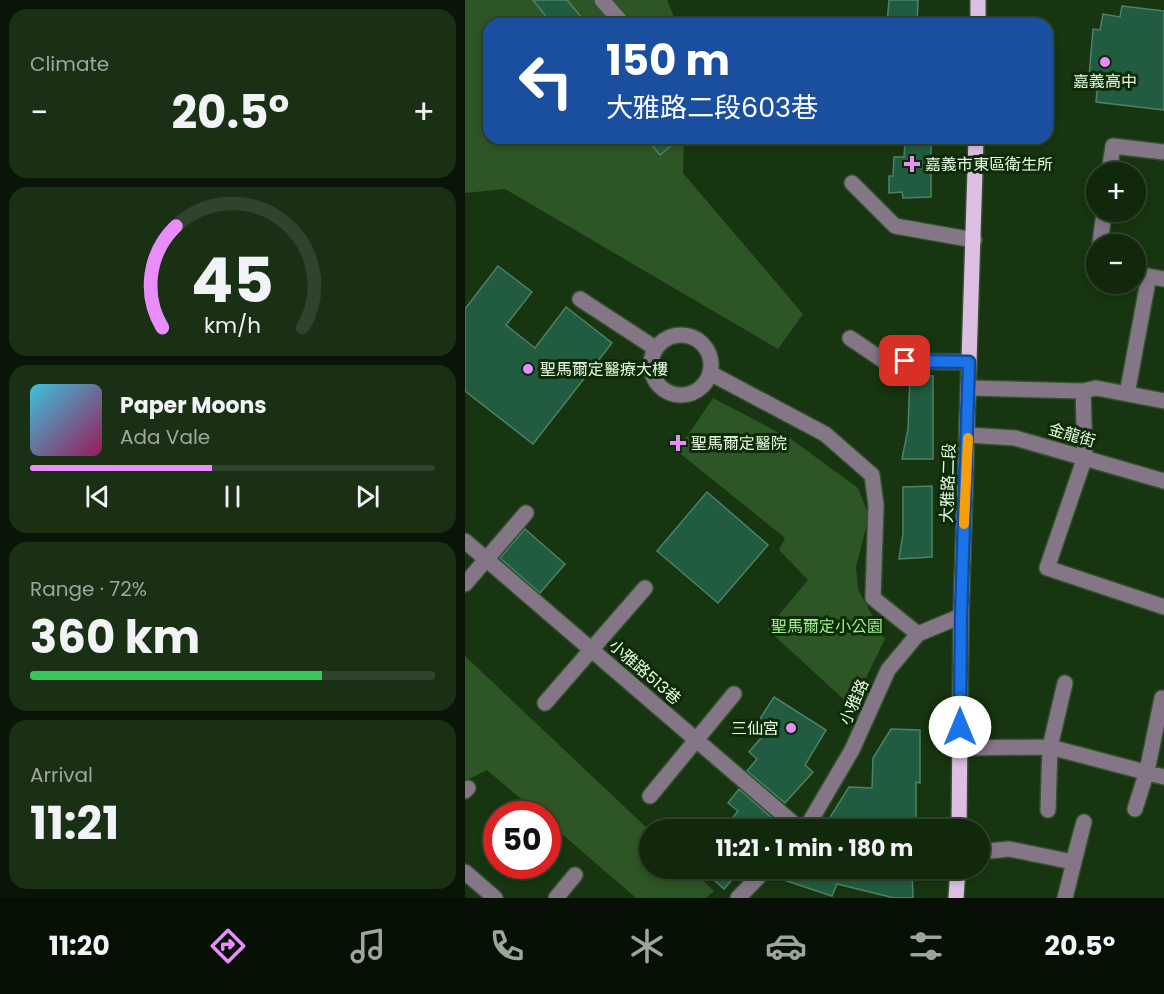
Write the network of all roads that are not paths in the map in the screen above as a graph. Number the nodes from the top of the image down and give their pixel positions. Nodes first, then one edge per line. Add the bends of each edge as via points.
1 (602, 0) edge
2 (978, 0) edge
3 (618, 18) edge
4 (978, 18) edge
5 (976, 144) edge
6 (1164, 152) edge
7 (1111, 162) edge
8 (852, 183) dead end
9 (974, 240) junction
10 (1149, 276) edge
11 (580, 298) dead end
12 (850, 338) dead end
13 (655, 348) junction
14 (969, 362) junction
15 (710, 373) junction
16 (969, 388) junction
17 (1083, 391) junction
18 (1127, 394) junction
19 (1164, 401) edge
20 (968, 435) junction
21 (1085, 457) junction
22 (1164, 481) edge
23 (526, 513) dead end
24 (465, 541) edge
25 (486, 559) junction
26 (465, 584) edge
27 (645, 588) dead end
28 (1164, 607) edge
29 (961, 616) junction
30 (918, 633) junction
31 (592, 650) junction
32 (1065, 683) dead end
33 (735, 694) dead end
34 (1162, 698) dead end
35 (545, 703) dead end
36 (696, 739) junction
37 (1050, 747) junction
38 (960, 748) junction
39 (1147, 771) junction
40 (1164, 777) edge
41 (650, 796) dead end
42 (1135, 809) dead end
43 (1048, 810) dead end
44 (790, 819) edge
45 (810, 819) edge
46 (959, 819) edge
47 (990, 851) edge
48 (465, 872) edge
49 (575, 875) dead end
50 (756, 879) edge
51 (958, 879) edge
52 (495, 898) edge
53 (556, 898) edge
54 (738, 898) edge
55 (957, 898) edge
56 (1065, 898) edge

1 - 3 street
2 - 4 main road
5 - 9 main road, 大雅路二段
6 - 7 street via 1113,146
8 - 9 street via 895,226
9 - 14 main road, 大雅路二段
10 - 18 street
11 - 13 street
12 - 14 street via 884,361
13 - 15 street via 679,334 697,339 709,354
13 - 15 street via 653,378 668,392 678,395 698,390
14 - 16 main road, 大雅路二段
15 - 30 street via 825,434 872,475 876,505 873,598
16 - 17 street
16 - 20 main road, 大雅路二段
17 - 18 street via 1096,388
17 - 21 street
18 - 19 street
20 - 21 street, 金龍街 via 1015,438
20 - 29 main road, 大雅路二段
21 - 22 street, 金龍街
21 - 28 street via 1047,568
23 - 25 street
24 - 25 street, 小雅路513巷
25 - 26 street
25 - 31 street, 小雅路513巷
27 - 31 street
29 - 30 street, 小雅路
29 - 38 main road, 大雅路二段
30 - 45 street, 小雅路 via 888,670 852,750
31 - 35 street
31 - 36 street, 小雅路513巷
32 - 37 street
33 - 36 street
34 - 39 street
36 - 41 street
36 - 44 street, 小雅路513巷
37 - 38 street
37 - 39 street
37 - 43 street
38 - 46 main road, 大雅路二段
39 - 40 street
39 - 42 street
47 - 56 street via 1009,849 1073,862 1084,822
48 - 52 street
49 - 53 street
50 - 54 street
51 - 55 main road

